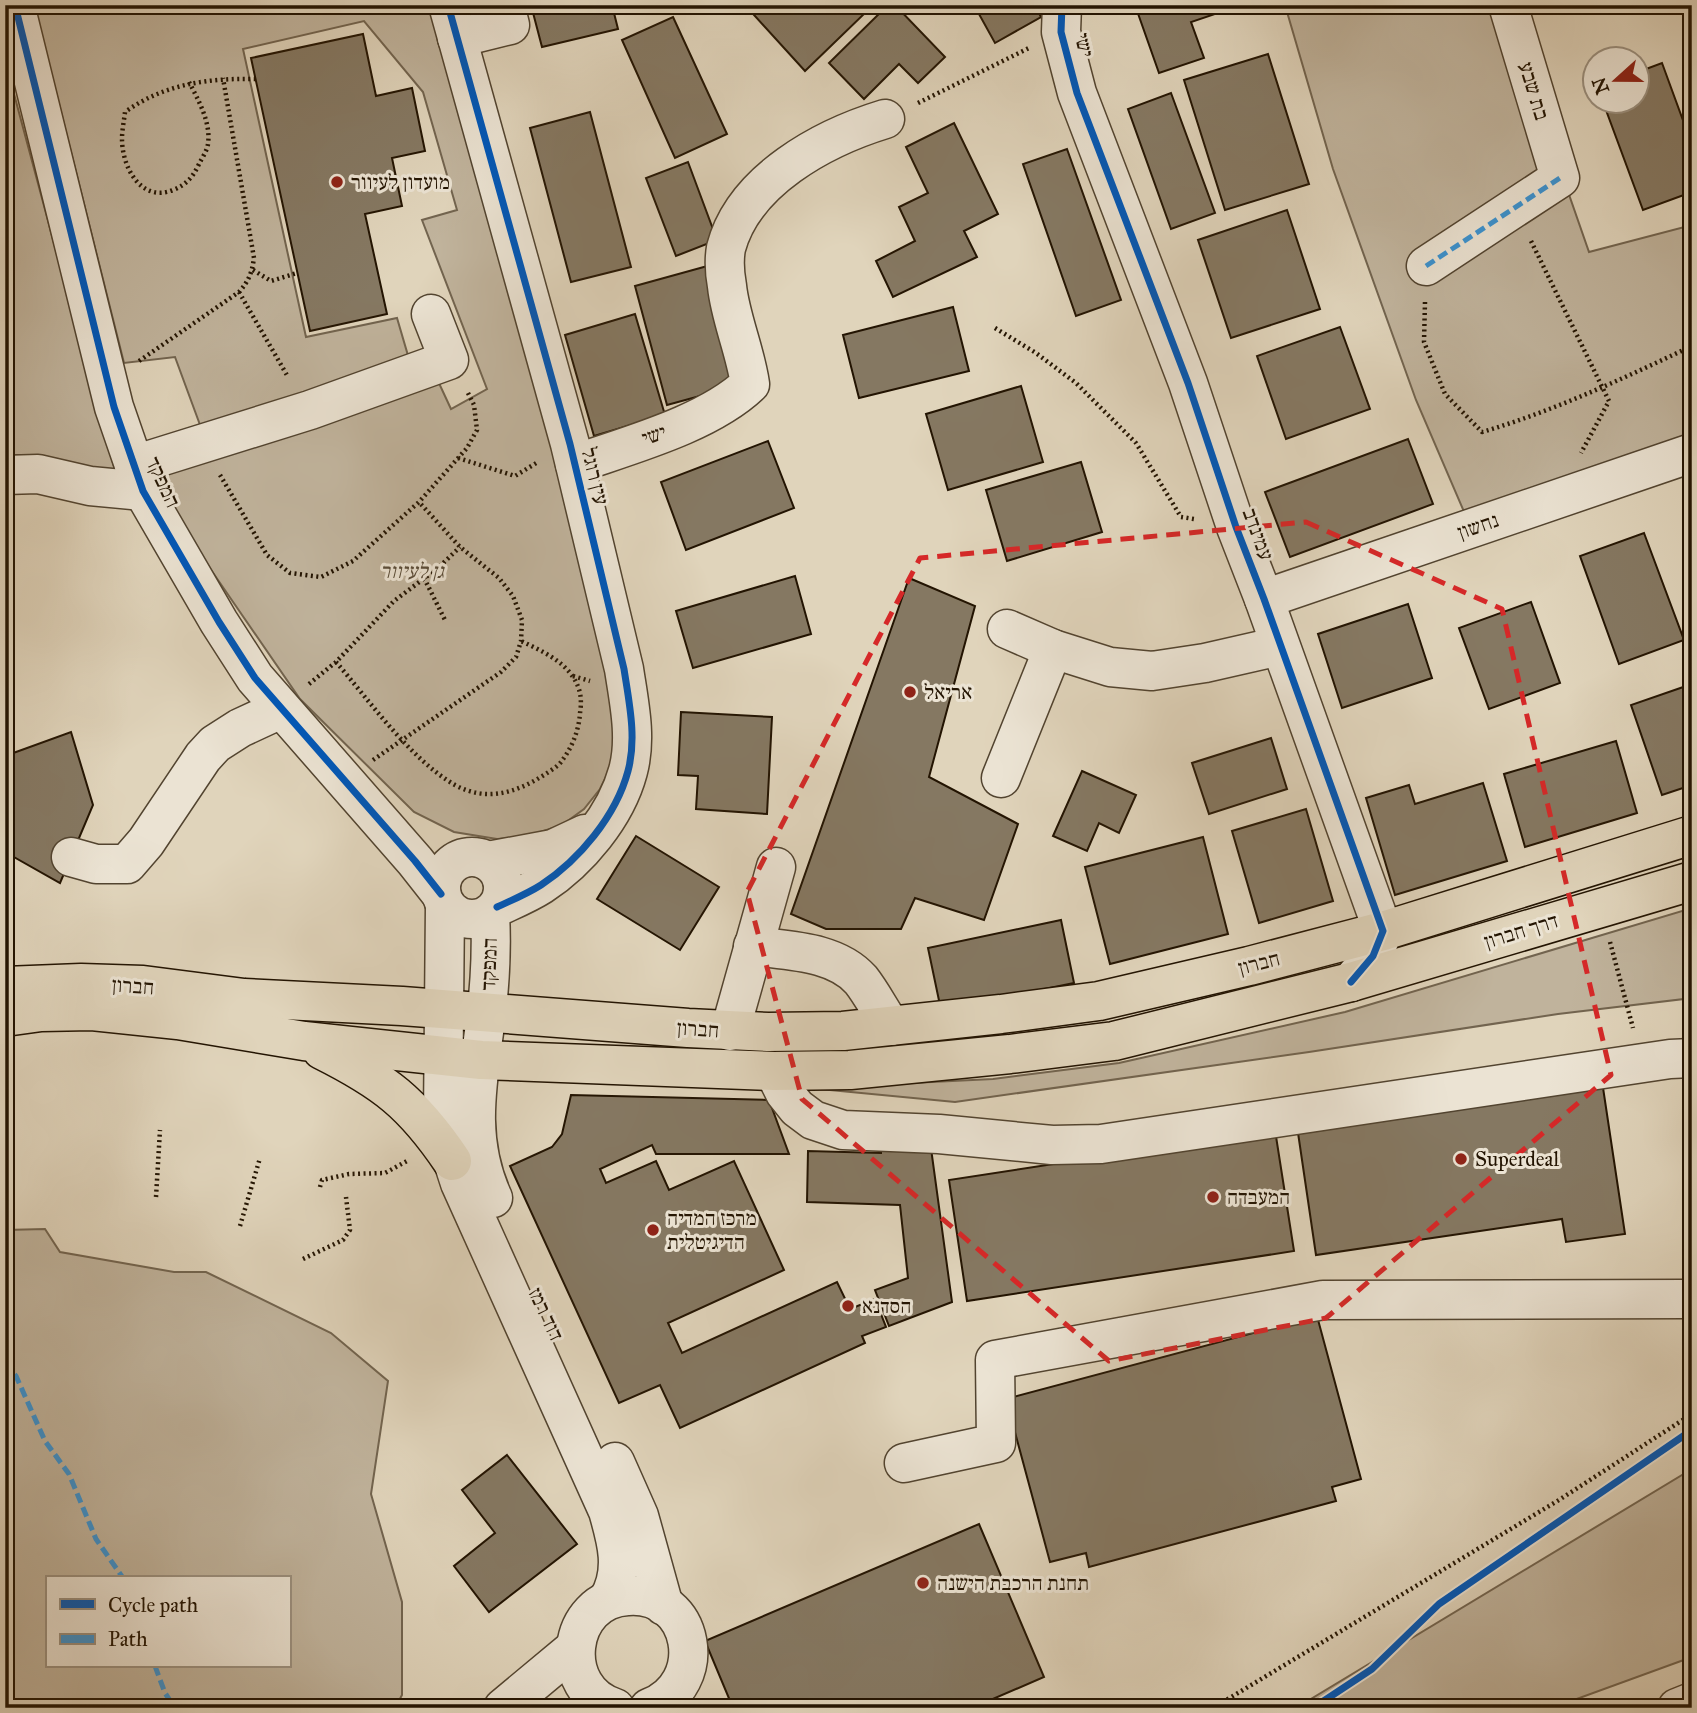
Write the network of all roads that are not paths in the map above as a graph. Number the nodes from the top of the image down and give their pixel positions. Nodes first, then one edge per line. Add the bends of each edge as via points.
1 (15, 5) edge
2 (505, 5) edge
3 (1508, 5) edge
4 (1062, 18) edge
5 (453, 22) edge
6 (1077, 93) joint
7 (886, 119) road end
8 (1426, 266) road end
9 (431, 314) dead end
10 (1692, 453) edge
11 (557, 463) junction
12 (5, 475) edge
13 (139, 478) junction
14 (1264, 599) junction
15 (1007, 629) dead end
16 (1280, 646) junction
17 (1053, 649) junction
18 (295, 697) junction
19 (1001, 778) dead end
20 (361, 799) junction
21 (602, 823) junction
22 (1692, 835) edge
23 (71, 857) dead end
24 (473, 860) junction
25 (776, 867) dead end
26 (1692, 881) edge
27 (443, 899) junction
28 (494, 911) junction
29 (1384, 931) junction
30 (753, 946) junction
31 (1351, 982) junction
32 (5, 986) edge
33 (443, 1009) junction
34 (487, 1014) junction
35 (5, 1017) edge
36 (891, 1026) junction
37 (730, 1031) junction
38 (304, 1041) junction
39 (442, 1056) junction
40 (481, 1060) junction
41 (1668, 1060) edge
42 (774, 1071) junction
43 (452, 1161) junction
44 (1685, 1299) dead end
45 (904, 1463) dead end
46 (608, 1600) junction
47 (664, 1606) junction
48 (575, 1648) junction
49 (1692, 1702) edge
50 (674, 1705) edge
51 (503, 1708) edge
52 (615, 1708) edge
53 (1676, 1708) edge

1 - 13 street, המפקד via 108,382
2 - 5 street via 510,25
3 - 8 street, בת שבע via 1560,178
4 - 6 street, ישי
5 - 11 street, עין רוגל
6 - 14 street, עמינדב via 1188,383
7 - 11 street, ישי via 825,143 770,178 738,219 726,250 727,287 750,384 734,400 676,428
9 - 13 street via 449,360 203,443
10 - 14 street, נחשון
11 - 21 street, עין רוגל via 624,669 630,706 628,770
12 - 13 street via 38,474 90,486
13 - 18 street, המפקד via 255,678
14 - 16 street, עמינדב
15 - 17 street
16 - 17 street via 1152,671 1110,667
16 - 29 street, עמינדב
17 - 19 street
18 - 20 street, המפקד
18 - 23 street via 215,744 127,864 96,864
20 - 24 street, המפקד via 416,841
20 - 27 street, המפקד
21 - 24 street, עין רוגל via 553,849
21 - 28 street, עין רוגל via 584,847 542,884
22 - 29 highway, דרך חברון
24 - 27 street via 449,866
24 - 28 street via 501,876 502,898
25 - 30 street
26 - 31 highway, דרך חברון
27 - 28 street via 460,918
27 - 33 street
28 - 34 street, המפקד
29 - 31 street via 1373,956
29 - 36 highway, חברון via 1099,1000
30 - 36 street via 814,954 841,965 860,979
30 - 37 street
31 - 42 highway, חברון via 1114,1041 850,1070
32 - 33 highway, חברון via 143,985 244,998
33 - 34 highway, חברון
33 - 39 street, דוד רמז
34 - 37 highway, חברון
34 - 40 street, דוד רמז
35 - 38 highway, חברון via 92,1011
36 - 37 highway, חברון
38 - 39 highway, חברון
38 - 43 highway via 363,1072 400,1099 430,1129
39 - 40 highway, חברון
39 - 43 street, דוד רמז via 443,1119
40 - 42 highway, חברון
40 - 47 street, דוד רמז via 474,1123 483,1177 639,1516
41 - 42 street via 1159,1136 1052,1145 842,1130 796,1108
43 - 46 street, דוד רמז via 608,1511 619,1563 615,1589
44 - 45 street via 1323,1300 995,1360 996,1443
46 - 47 street via 636,1596
46 - 48 street via 582,1622
47 - 50 street via 685,1632 689,1658 674,1692
48 - 51 street
48 - 52 street via 576,1665 587,1690
49 - 53 street

